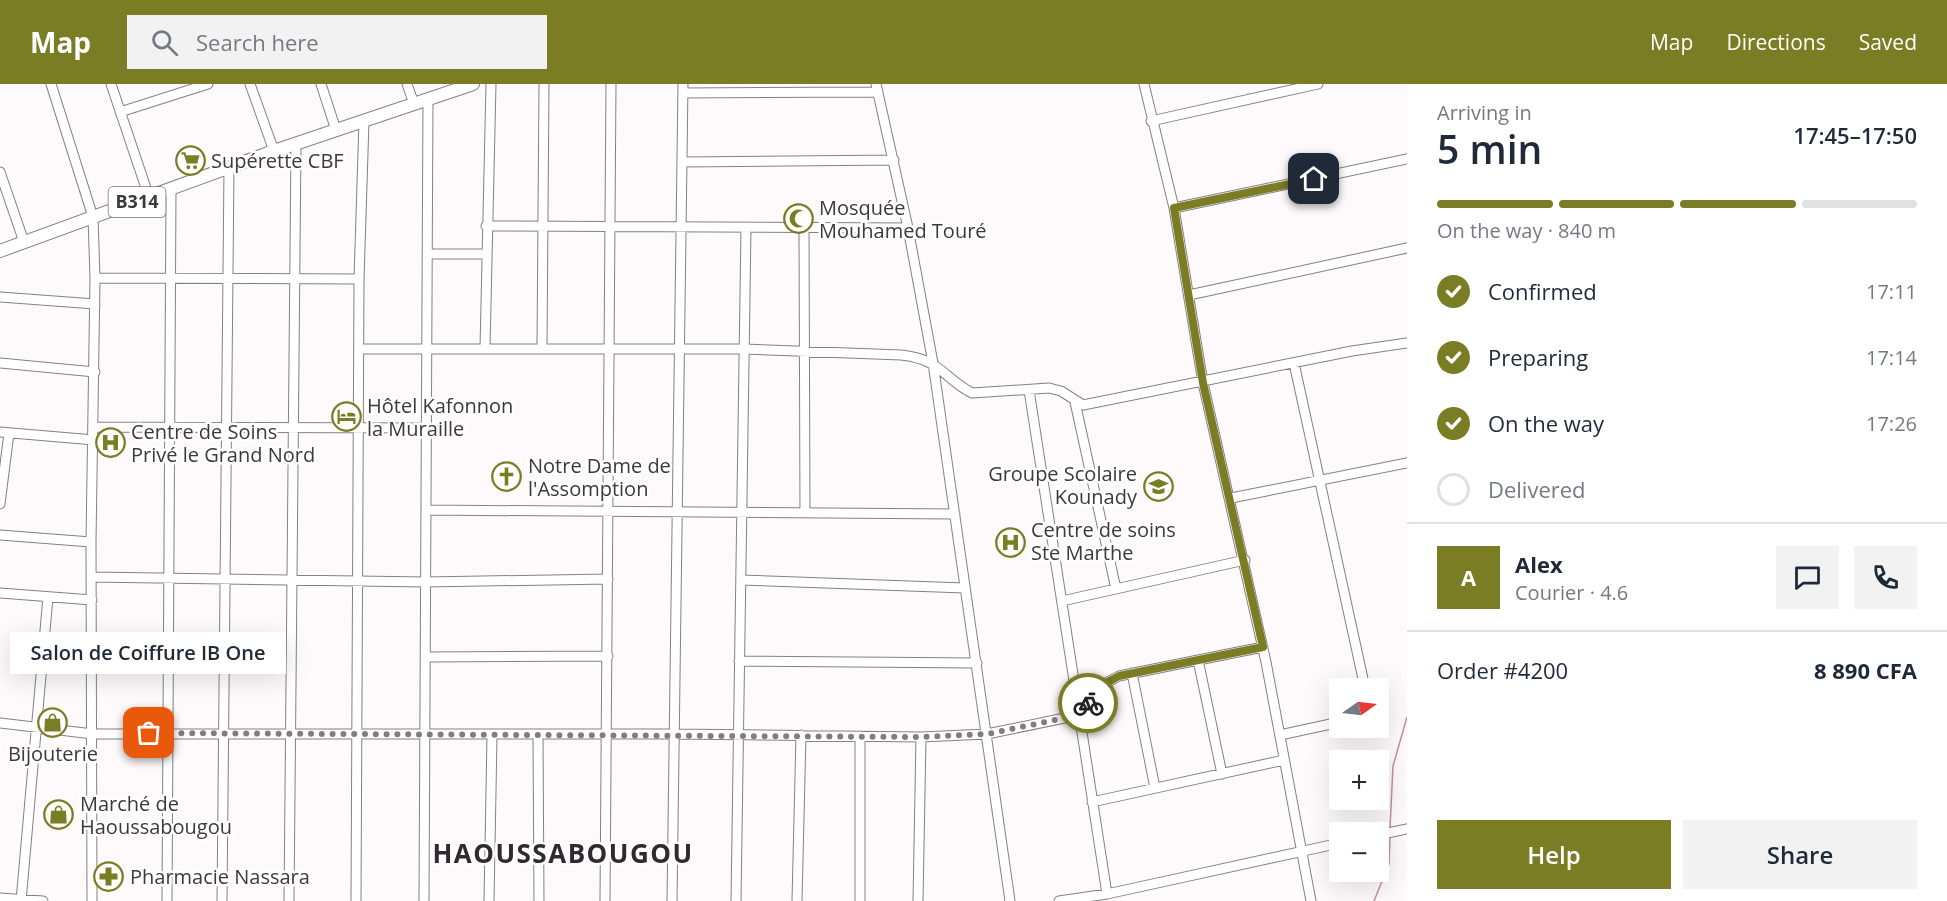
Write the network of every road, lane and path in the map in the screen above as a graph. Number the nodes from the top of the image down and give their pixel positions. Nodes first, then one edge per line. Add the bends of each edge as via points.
1 (51, 84) edge
2 (111, 84) edge
3 (208, 84) edge
4 (250, 84) edge
5 (321, 84) edge
6 (407, 84) edge
7 (473, 84) edge
8 (491, 84) edge
9 (544, 84) edge
10 (611, 84) edge
11 (1144, 84) edge
12 (1318, 84) edge
13 (683, 88) edge
14 (877, 88) edge
15 (428, 99) junction
16 (414, 104) junction
17 (120, 112) junction
18 (364, 121) junction
19 (1152, 121) junction
20 (336, 130) junction
21 (296, 144) junction
22 (274, 151) junction
23 (1407, 159) edge
24 (894, 160) junction
25 (683, 162) junction
26 (229, 167) junction
27 (0, 172) edge
28 (171, 190) junction
29 (149, 197) junction
30 (1174, 208) junction
31 (93, 218) junction
32 (486, 226) junction
33 (611, 226) junction
34 (682, 226) junction
35 (543, 227) junction
36 (746, 228) junction
37 (908, 228) junction
38 (804, 229) junction
39 (24, 242) junction
40 (1407, 248) edge
41 (0, 251) edge
42 (427, 254) junction
43 (486, 254) junction
44 (95, 278) junction
45 (171, 279) junction
46 (228, 279) junction
47 (359, 279) junction
48 (295, 280) junction
49 (1189, 295) junction
50 (0, 297) edge
51 (95, 304) junction
52 (1407, 343) edge
53 (427, 348) junction
54 (485, 348) junction
55 (542, 348) junction
56 (359, 349) junction
57 (610, 349) junction
58 (680, 349) junction
59 (743, 349) junction
60 (803, 350) junction
61 (0, 363) edge
62 (933, 363) junction
63 (1294, 363) junction
64 (95, 372) junction
65 (1203, 383) junction
66 (1029, 390) junction
67 (1075, 402) junction
68 (94, 427) junction
69 (227, 427) junction
70 (170, 428) junction
71 (294, 428) junction
72 (358, 428) junction
73 (427, 428) junction
74 (4, 432) edge
75 (94, 440) junction
76 (1407, 463) edge
77 (1320, 479) junction
78 (1231, 498) junction
79 (0, 504) edge
80 (426, 510) junction
81 (609, 512) junction
82 (678, 512) junction
83 (742, 512) junction
84 (804, 513) junction
85 (955, 514) junction
86 (0, 535) edge
87 (91, 542) junction
88 (1245, 560) junction
89 (92, 577) junction
90 (169, 578) junction
91 (226, 578) junction
92 (608, 579) junction
93 (292, 580) junction
94 (741, 580) junction
95 (356, 581) junction
96 (426, 582) junction
97 (965, 588) junction
98 (1116, 589) junction
99 (0, 593) edge
100 (48, 597) junction
101 (92, 600) junction
102 (1062, 601) junction
103 (1263, 647) junction
104 (608, 656) junction
105 (425, 657) junction
106 (1198, 660) junction
107 (739, 661) junction
108 (977, 663) junction
109 (1132, 674) junction
110 (1363, 678) edge
111 (1079, 715) junction
112 (0, 723) edge
113 (1329, 724) edge
114 (35, 725) junction
115 (168, 732) junction
116 (224, 732) junction
117 (93, 734) junction
118 (290, 734) junction
119 (358, 734) junction
120 (675, 734) junction
121 (987, 734) junction
122 (425, 735) junction
123 (738, 735) junction
124 (801, 735) junction
125 (1280, 735) junction
126 (492, 736) junction
127 (538, 736) junction
128 (607, 736) junction
129 (860, 736) junction
130 (921, 737) junction
131 (1284, 760) junction
132 (1222, 774) junction
133 (1155, 789) junction
134 (1092, 802) junction
135 (1407, 829) edge
136 (1389, 832) edge
137 (1329, 845) edge
138 (1300, 850) junction
139 (1107, 894) junction
140 (0, 898) edge
141 (22, 900) edge
142 (43, 901) edge
143 (92, 901) edge
144 (166, 901) edge
145 (222, 901) edge
146 (289, 901) edge
147 (356, 901) edge
148 (424, 901) edge
149 (489, 901) edge
150 (539, 901) edge
151 (605, 901) edge
152 (672, 901) edge
153 (736, 901) edge
154 (797, 901) edge
155 (860, 901) edge
156 (918, 901) edge
157 (1010, 901) edge
158 (1059, 901) edge
159 (1311, 901) edge

1 - 31 street
2 - 17 street
3 - 17 street
4 - 22 street
5 - 20 street
6 - 16 street
7 - 15 main road, B314
8 - 32 street
9 - 35 street
10 - 33 street
11 - 19 street
12 - 19 street
13 - 14 street
13 - 25 street
14 - 24 street
15 - 16 main road, B314
15 - 42 street
16 - 18 main road, B314
17 - 29 street
18 - 20 main road, B314
18 - 47 street
19 - 30 street
20 - 21 main road, B314
21 - 22 main road, B314
21 - 48 street
22 - 26 main road, B314
23 - 30 street
24 - 25 street
24 - 37 street
25 - 34 street
26 - 28 main road, B314
26 - 46 street
27 - 39 street
28 - 29 main road, B314
28 - 45 street
29 - 31 main road, B314
30 - 49 street
31 - 39 main road, B314
31 - 44 street
32 - 35 street
32 - 43 street
33 - 34 street
33 - 35 street
33 - 57 street
34 - 36 street
34 - 58 street
35 - 55 street
36 - 38 street
36 - 59 street
37 - 38 street
37 - 62 street
38 - 60 street
39 - 41 main road, B314
40 - 49 street
42 - 43 street
42 - 53 street
43 - 54 street
44 - 45 street
44 - 51 street
45 - 46 street
45 - 70 street
46 - 48 street
46 - 69 street
47 - 48 street
47 - 56 street
48 - 71 street
49 - 65 street
50 - 51 street
51 - 64 street
52 - 63 street
53 - 54 street
53 - 56 street
53 - 73 street
54 - 55 street
55 - 57 street
56 - 72 street
57 - 58 street
57 - 81 street
58 - 59 street
58 - 82 street
59 - 60 street
59 - 83 street
60 - 62 street via 918,357
60 - 84 street
61 - 64 street
62 - 66 street via 972,393
62 - 85 street
63 - 65 street
63 - 77 street
64 - 68 street
65 - 67 street via 1083,405
65 - 78 street
66 - 67 street via 1061,391
66 - 102 street
67 - 98 street
68 - 70 street
68 - 75 street
69 - 70 street
69 - 71 street
69 - 91 street
70 - 90 street
71 - 72 street
71 - 93 street
72 - 73 street
72 - 95 street
73 - 80 street
74 - 75 street
74 - 79 street
75 - 87 street
76 - 77 street
77 - 78 street
77 - 110 street
78 - 88 street
80 - 81 street
80 - 96 street
81 - 82 street
81 - 92 street
82 - 83 street
82 - 120 street
83 - 84 street
83 - 94 street
84 - 85 street
85 - 97 street
86 - 87 street
87 - 89 street
88 - 98 street
88 - 103 street
89 - 90 street
89 - 101 street
90 - 91 street
90 - 115 street
91 - 93 street
91 - 116 street
92 - 96 street
92 - 104 street
93 - 95 street
93 - 118 street
94 - 97 street
94 - 107 street
95 - 96 street
95 - 119 street
96 - 105 street
97 - 108 street
98 - 102 street
99 - 100 street
100 - 101 street
100 - 114 street
101 - 117 street
102 - 111 street
103 - 106 street
103 - 125 street
104 - 105 street
104 - 128 street
105 - 122 street
106 - 109 street
106 - 132 street
107 - 108 street
107 - 123 street
108 - 121 street
109 - 111 street via 1106,683
109 - 133 street
111 - 121 street
111 - 134 street
112 - 114 street
113 - 125 street
114 - 117 street
114 - 141 street
115 - 116 street
115 - 117 street
115 - 144 street
116 - 118 street
116 - 145 street
117 - 143 street
118 - 119 street
118 - 146 street
119 - 122 street
119 - 147 street
120 - 123 street
120 - 128 street
120 - 152 street
121 - 130 street
121 - 157 street
122 - 126 street
122 - 148 street
123 - 124 street
123 - 153 street
124 - 129 street
124 - 154 street
125 - 131 street
126 - 127 street
126 - 149 street
127 - 128 street
127 - 150 street
128 - 151 street
129 - 130 street
129 - 155 street
130 - 156 street
131 - 132 street
131 - 138 street
132 - 133 street
133 - 134 street
134 - 139 street
135 - 136 street
137 - 138 street
138 - 139 street
138 - 159 street
139 - 158 street
140 - 141 street
141 - 142 street

